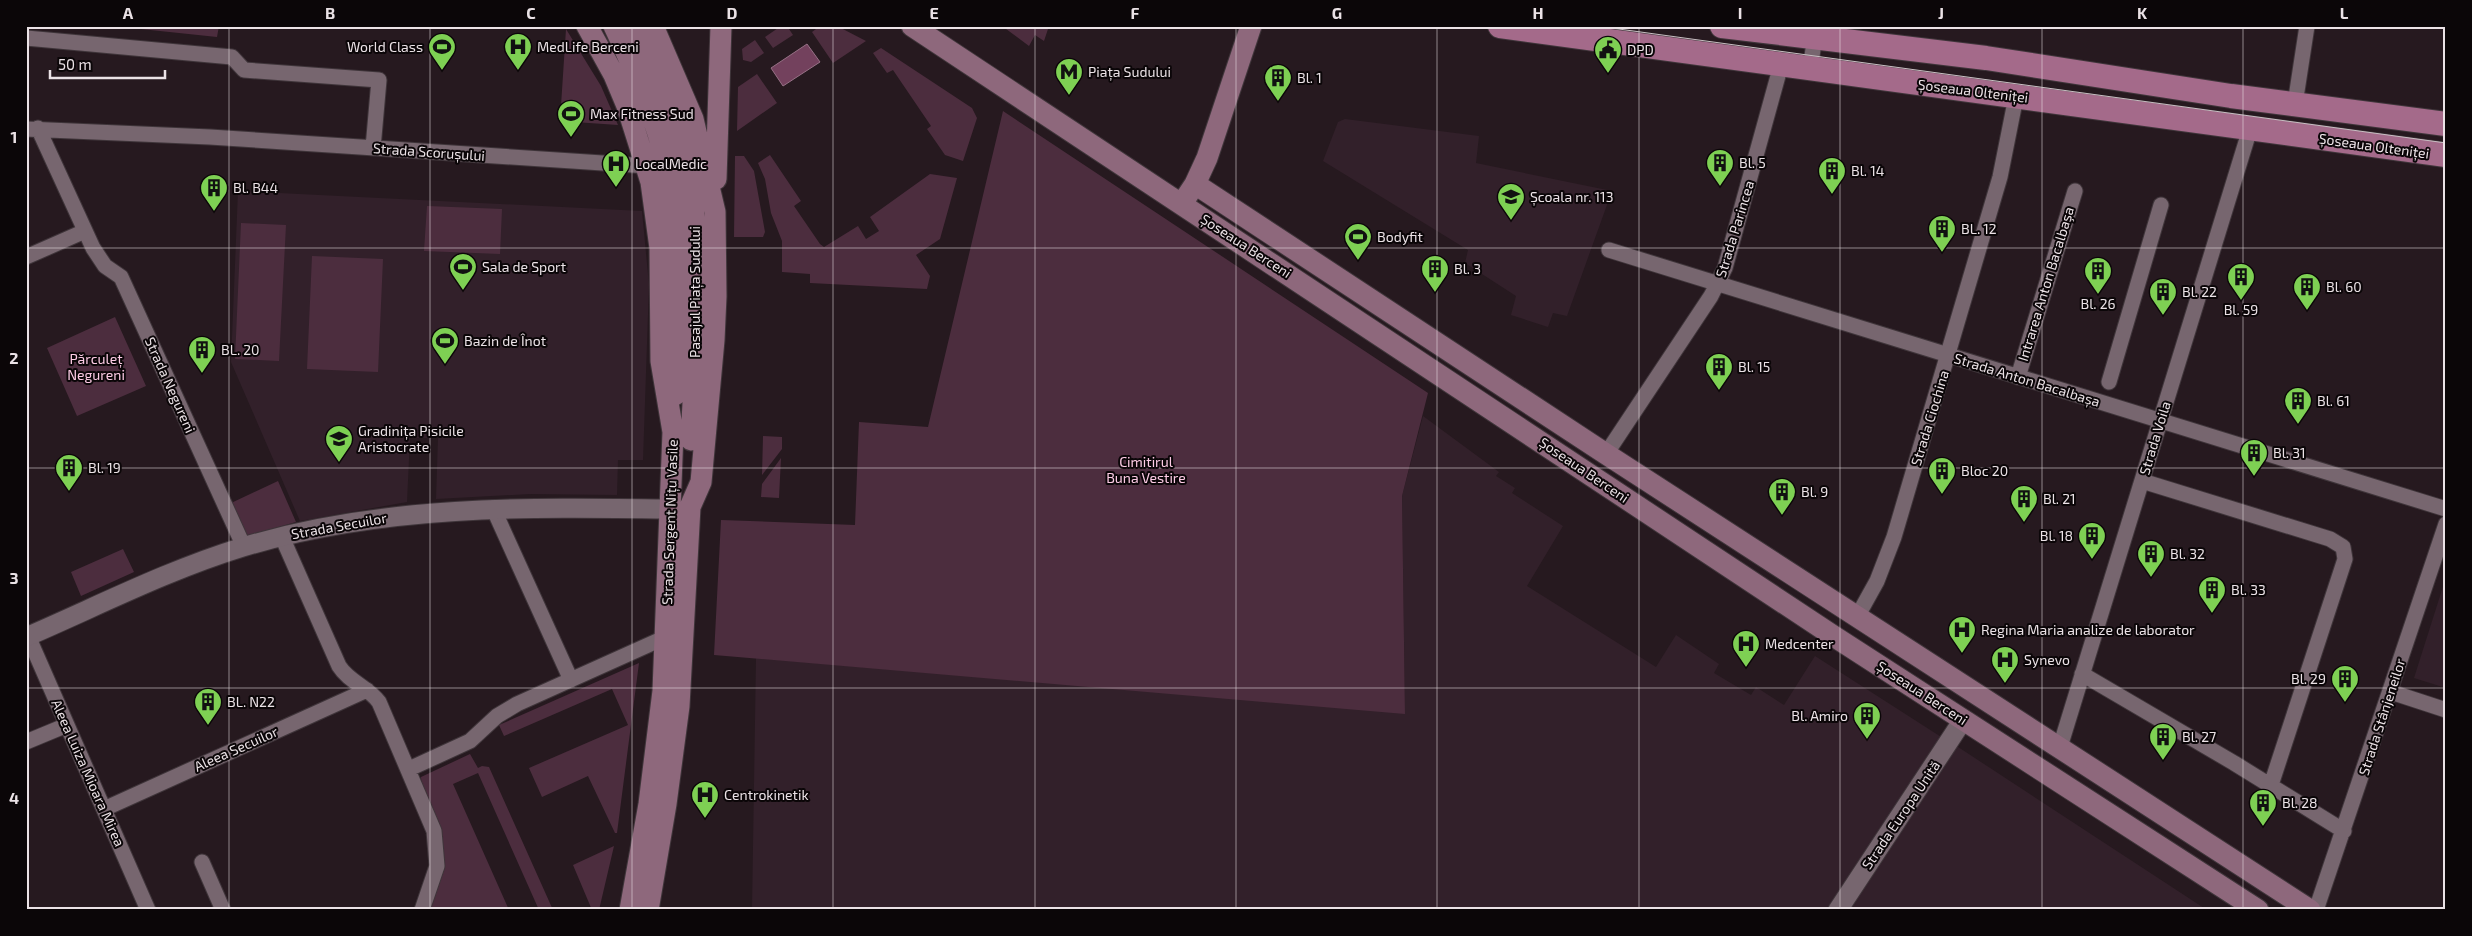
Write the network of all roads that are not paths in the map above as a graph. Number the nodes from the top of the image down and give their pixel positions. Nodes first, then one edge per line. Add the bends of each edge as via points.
1 (587, 26) edge
2 (614, 26) edge
3 (633, 26) edge
4 (654, 26) edge
5 (721, 26) edge
6 (912, 26) edge
7 (1251, 26) edge
8 (1500, 26) edge
9 (1722, 26) edge
10 (2307, 26) edge
11 (1815, 32) edge
12 (26, 38) edge
13 (1781, 65) junction
14 (1810, 69) junction
15 (2016, 97) junction
16 (2295, 104) junction
17 (2446, 124) edge
18 (32, 129) edge
19 (2250, 129) junction
20 (373, 148) junction
21 (2446, 156) edge
22 (648, 166) junction
23 (1195, 184) junction
24 (2074, 190) dead end
25 (1182, 204) junction
26 (2161, 206) dead end
27 (715, 212) junction
28 (85, 231) junction
29 (1608, 250) dead end
30 (26, 256) edge
31 (1718, 284) junction
32 (1949, 356) junction
33 (2018, 377) junction
34 (2109, 382) dead end
35 (2160, 421) junction
36 (673, 432) junction
37 (1606, 454) junction
38 (2142, 481) junction
39 (493, 508) junction
40 (681, 508) junction
41 (2446, 509) edge
42 (2446, 524) edge
43 (1733, 536) junction
44 (282, 537) junction
45 (244, 547) junction
46 (1718, 560) junction
47 (1857, 617) junction
48 (27, 637) edge
49 (666, 637) junction
50 (2082, 674) junction
51 (571, 680) junction
52 (367, 690) junction
53 (2391, 692) junction
54 (2446, 710) edge
55 (1963, 720) junction
56 (67, 725) junction
57 (26, 742) edge
58 (2060, 747) junction
59 (409, 769) junction
60 (2271, 785) junction
61 (104, 809) junction
62 (2344, 832) junction
63 (202, 862) dead end
64 (148, 910) edge
65 (223, 910) edge
66 (422, 910) edge
67 (630, 910) edge
68 (648, 910) edge
69 (1838, 910) edge
70 (2258, 910) edge
71 (2310, 910) edge
72 (2316, 910) edge

1 - 22 main road, Strada Sergent Nițu Vasile via 628,106
2 - 36 main road, Pasajul Piața Sudului via 650,108 666,160 676,214 680,314
3 - 40 main road, Pasajul Piața Sudului via 658,80 674,128 694,217 697,299
4 - 27 main road, Strada Sergent Nițu Vasile via 693,120
5 - 27 main road
6 - 25 main road, Șoseaua Berceni
7 - 23 main road
8 - 13 main road, Șoseaua Olteniței
9 - 11 main road
10 - 16 street
11 - 14 street
11 - 16 main road
12 - 20 street via 232,57 244,70 378,80
13 - 14 main road, Șoseaua Olteniței
13 - 31 street, Strada Parincea via 1728,259
14 - 15 main road, Șoseaua Olteniței
15 - 19 main road, Șoseaua Olteniței
15 - 32 street, Strada Ciochina via 2000,177
16 - 17 main road
18 - 20 street, Strada Scorușului
18 - 28 street, Strada Negureni
19 - 21 main road, Șoseaua Olteniței
19 - 35 street, Strada Voila
20 - 22 street, Strada Scorușului
22 - 36 main road, Strada Sergent Nițu Vasile via 659,239 661,361
23 - 25 main road
23 - 37 main road, Șoseaua Berceni
24 - 33 street, Intrarea Anton Bacalbaşa
25 - 46 main road, Șoseaua Berceni
26 - 34 street
27 - 40 main road, Strada Sergent Nițu Vasile via 714,340 701,482
28 - 30 street
28 - 45 street, Strada Negureni via 105,266 122,277
29 - 31 street, Strada Anton Bacalbașa
31 - 32 street, Strada Anton Bacalbașa
31 - 37 street, Strada Parincea
32 - 33 street, Strada Anton Bacalbașa
32 - 47 street, Strada Ciochina via 1886,560
33 - 35 street, Strada Anton Bacalbașa
35 - 38 street, Strada Voila
35 - 41 street, Strada Anton Bacalbașa
36 - 40 main road, Strada Sergent Nițu Vasile
37 - 43 main road, Șoseaua Berceni
38 - 50 street, Strada Voila
38 - 60 street via 2330,539 2343,547 2345,559
39 - 40 street, Strada Secuilor
39 - 44 street, Strada Secuilor via 390,517
39 - 51 street
40 - 49 main road, Strada Sergent Nițu Vasile
40 - 68 main road, Strada Sergent Nițu Vasile via 679,706
42 - 53 street, Strada Stânjeneilor
43 - 46 main road
43 - 47 main road, Șoseaua Berceni
44 - 45 street, Strada Secuilor
44 - 52 street via 339,666
45 - 48 street, Strada Secuilor via 185,568
46 - 55 main road, Șoseaua Berceni
47 - 58 main road, Șoseaua Berceni
48 - 56 street, Aleea Luiza Mioara Mirea
49 - 51 street
49 - 67 main road, Strada Sergent Nițu Vasile via 657,749
50 - 58 street, Strada Voila
50 - 60 street
51 - 59 street via 507,709 460,747
52 - 59 street via 381,707
52 - 61 street, Aleea Secuilor
53 - 54 street
53 - 62 street, Strada Stânjeneilor
55 - 69 street, Strada Europa Unită
55 - 70 main road, Șoseaua Berceni
56 - 57 street
56 - 61 street, Aleea Luiza Mioara Mirea
58 - 71 main road, Șoseaua Berceni
59 - 66 street via 436,842 434,879
60 - 62 street
61 - 64 street, Aleea Luiza Mioara Mirea
62 - 72 street, Strada Stânjeneilor
63 - 65 street

